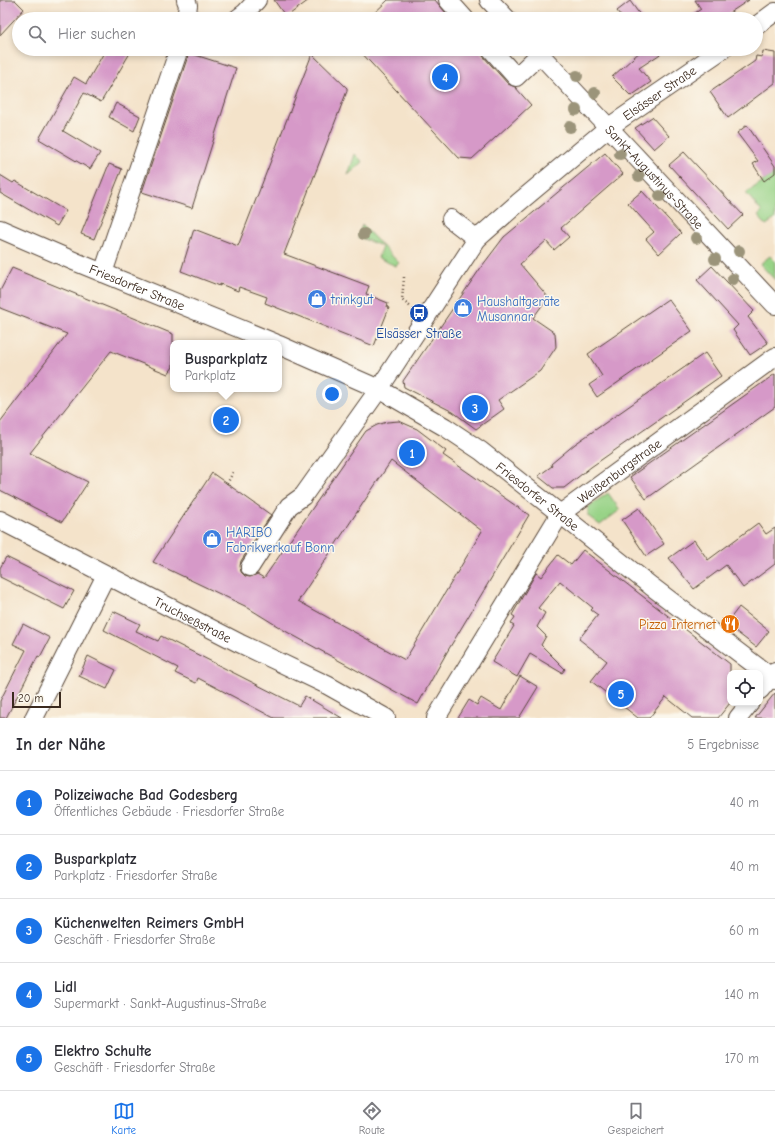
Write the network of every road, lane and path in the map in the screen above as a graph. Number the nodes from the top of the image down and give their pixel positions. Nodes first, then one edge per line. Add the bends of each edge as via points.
1 (186, 0) edge
2 (257, 0) edge
3 (448, 0) edge
4 (489, 0) edge
5 (187, 12) edge
6 (246, 12) edge
7 (459, 12) edge
8 (500, 12) edge
9 (775, 12) edge
10 (763, 21) edge
11 (177, 56) edge
12 (497, 56) edge
13 (534, 56) edge
14 (542, 56) edge
15 (713, 56) edge
16 (609, 127) junction
17 (451, 219) dead end
18 (0, 229) edge
19 (477, 240) junction
20 (103, 273) junction
21 (404, 277) dead end
22 (775, 305) edge
23 (424, 319) junction
24 (268, 340) edge
25 (282, 346) edge
26 (775, 357) edge
27 (379, 389) junction
28 (233, 472) dead end
29 (227, 484) dead end
30 (560, 514) junction
31 (0, 520) edge
32 (250, 567) dead end
33 (106, 575) junction
34 (770, 680) edge
35 (748, 706) edge
36 (34, 718) edge
37 (386, 718) edge
38 (436, 718) edge
39 (738, 718) edge

1 - 5 street
2 - 6 street
3 - 7 street
4 - 8 street
9 - 10 street
11 - 20 street
12 - 13 street via 516,77
14 - 16 street, Sankt-Augustinus-Straße
15 - 16 street, Elsässer Straße
16 - 19 street, Elsässer Straße
16 - 22 street, Sankt-Augustinus-Straße
17 - 19 street
18 - 20 street, Friesdorfer Straße
19 - 23 street, Elsässer Straße
20 - 24 street, Friesdorfer Straße
21 - 23 path via 402,300
23 - 27 street, Elsässer Straße
25 - 27 street, Friesdorfer Straße
26 - 30 street, Weißenburgstraße
27 - 30 street, Friesdorfer Straße via 475,447
27 - 32 street, Elsässer Straße via 303,496 289,506
28 - 29 path
30 - 34 street, Friesdorfer Straße
30 - 38 street, Weißenburgstraße
31 - 33 street, Truchseßstraße
33 - 36 street
33 - 37 street, Truchseßstraße via 326,685
35 - 39 street

